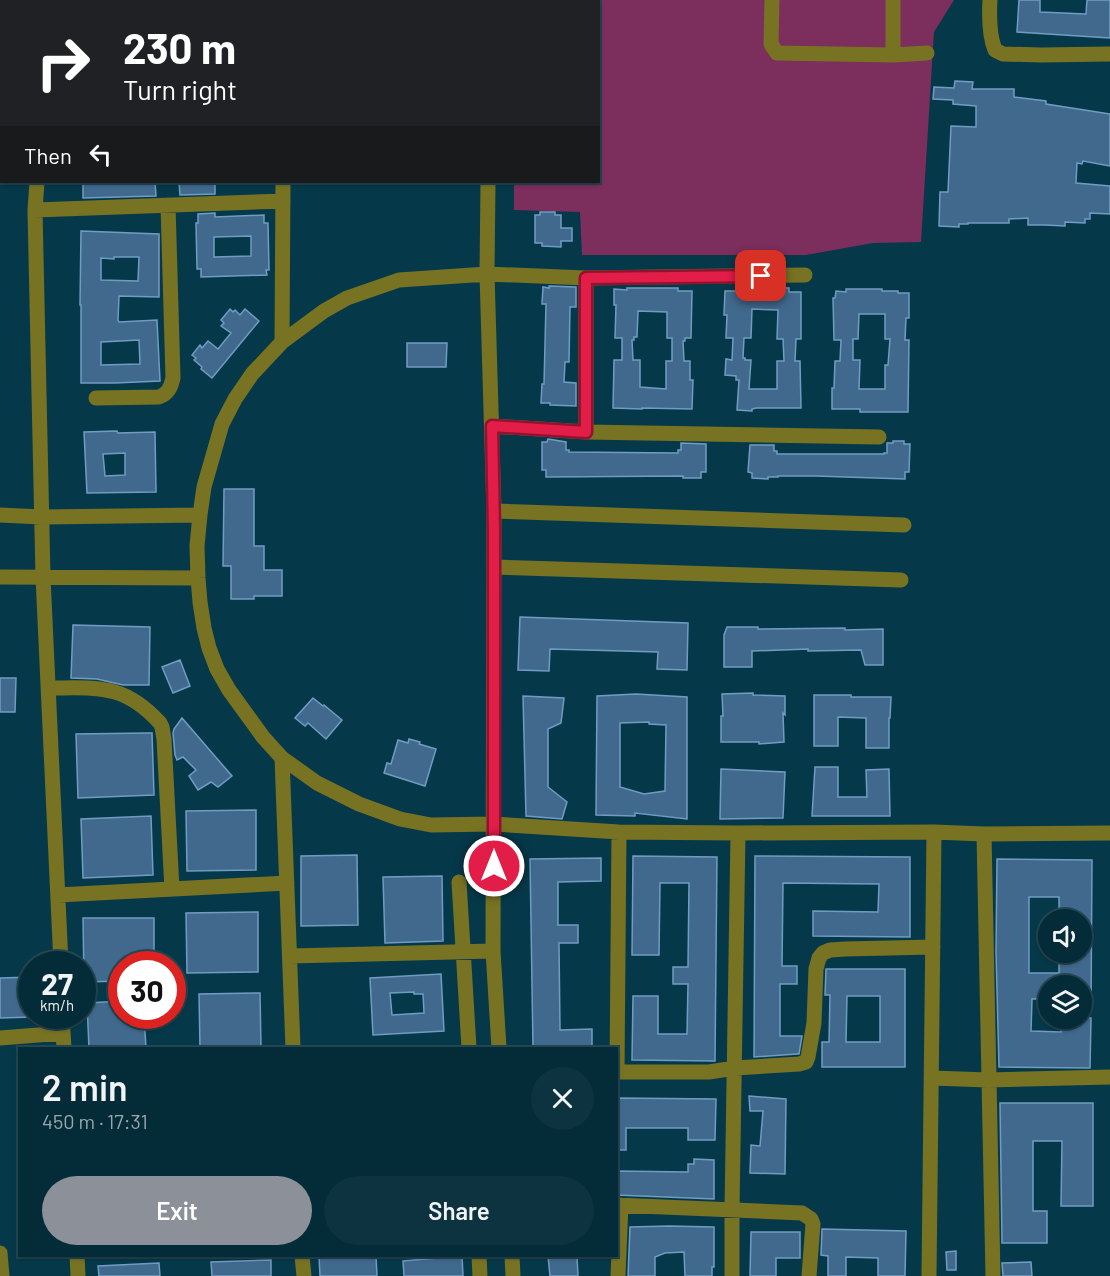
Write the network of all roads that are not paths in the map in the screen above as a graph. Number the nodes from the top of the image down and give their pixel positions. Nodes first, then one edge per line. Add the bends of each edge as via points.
1 (772, 0) edge
2 (893, 0) edge
3 (990, 0) edge
4 (927, 53) dead end
5 (1110, 54) edge
6 (893, 55) junction
7 (37, 183) edge
8 (283, 183) edge
9 (488, 183) edge
10 (283, 201) junction
11 (168, 204) junction
12 (35, 210) junction
13 (487, 274) junction
14 (805, 275) dead end
15 (586, 278) junction
16 (282, 342) junction
17 (96, 398) dead end
18 (492, 426) junction
19 (586, 432) junction
20 (879, 437) dead end
21 (494, 511) junction
22 (0, 515) edge
23 (200, 515) junction
24 (42, 517) junction
25 (904, 525) dead end
26 (494, 567) junction
27 (0, 577) edge
28 (44, 577) junction
29 (198, 578) junction
30 (901, 580) dead end
31 (49, 688) junction
32 (282, 758) junction
33 (494, 824) junction
34 (619, 832) junction
35 (934, 832) junction
36 (1110, 833) edge
37 (738, 834) junction
38 (984, 834) junction
39 (459, 882) dead end
40 (287, 883) junction
41 (172, 888) junction
42 (58, 895) junction
43 (933, 947) junction
44 (60, 951) edge
45 (464, 951) junction
46 (493, 951) junction
47 (290, 956) junction
48 (0, 1038) edge
49 (64, 1041) edge
50 (293, 1047) edge
51 (469, 1047) edge
52 (499, 1047) edge
53 (617, 1047) edge
54 (735, 1068) junction
55 (618, 1072) edge
56 (1110, 1077) edge
57 (932, 1078) junction
58 (988, 1080) junction
59 (619, 1205) edge
60 (732, 1209) junction
61 (0, 1253) edge
62 (77, 1257) edge
63 (302, 1257) edge
64 (479, 1257) edge
65 (512, 1257) edge
66 (2, 1276) edge
67 (78, 1276) edge
68 (304, 1276) edge
69 (480, 1276) edge
70 (513, 1276) edge
71 (618, 1276) edge
72 (732, 1276) edge
73 (809, 1276) edge
74 (929, 1276) edge
75 (993, 1276) edge

1 - 6 street via 771,44 777,53
2 - 6 street
3 - 5 street via 992,43 1003,54
4 - 6 street
7 - 12 street
8 - 10 street
9 - 13 street
10 - 11 street
10 - 16 street
11 - 12 street
11 - 17 street via 171,386 159,397
12 - 24 street
13 - 15 street
13 - 16 street via 399,280 370,289 324,311
13 - 18 street
14 - 15 street
15 - 19 street
16 - 23 street via 252,374 222,424
18 - 19 street
18 - 21 street
19 - 20 street
21 - 25 street
21 - 26 street
22 - 24 street
23 - 24 street
23 - 29 street
24 - 28 street
26 - 30 street
26 - 33 street
27 - 28 street
28 - 29 street
28 - 31 street
29 - 32 street via 204,628 218,669 244,712
31 - 41 street via 108,689 131,698 160,723 164,734
31 - 42 street
32 - 33 street via 338,794 400,819 431,825
32 - 40 street
33 - 34 street
33 - 46 street
34 - 37 street
34 - 53 street
35 - 37 street
35 - 38 street
35 - 43 street
36 - 38 street
37 - 54 street
38 - 58 street
39 - 45 street
40 - 41 street
40 - 47 street
41 - 42 street
42 - 44 street
43 - 54 street via 823,953 816,969 814,1023 806,1062
43 - 57 street
45 - 46 street
45 - 47 street
45 - 51 street
46 - 52 street
47 - 50 street
48 - 49 street
54 - 55 street via 709,1072
54 - 60 street
56 - 58 street
57 - 58 street
57 - 74 street
58 - 75 street
59 - 60 street
59 - 71 street
60 - 72 street
60 - 73 street via 796,1212 811,1219
61 - 66 street
62 - 67 street
63 - 68 street
64 - 69 street
65 - 70 street

